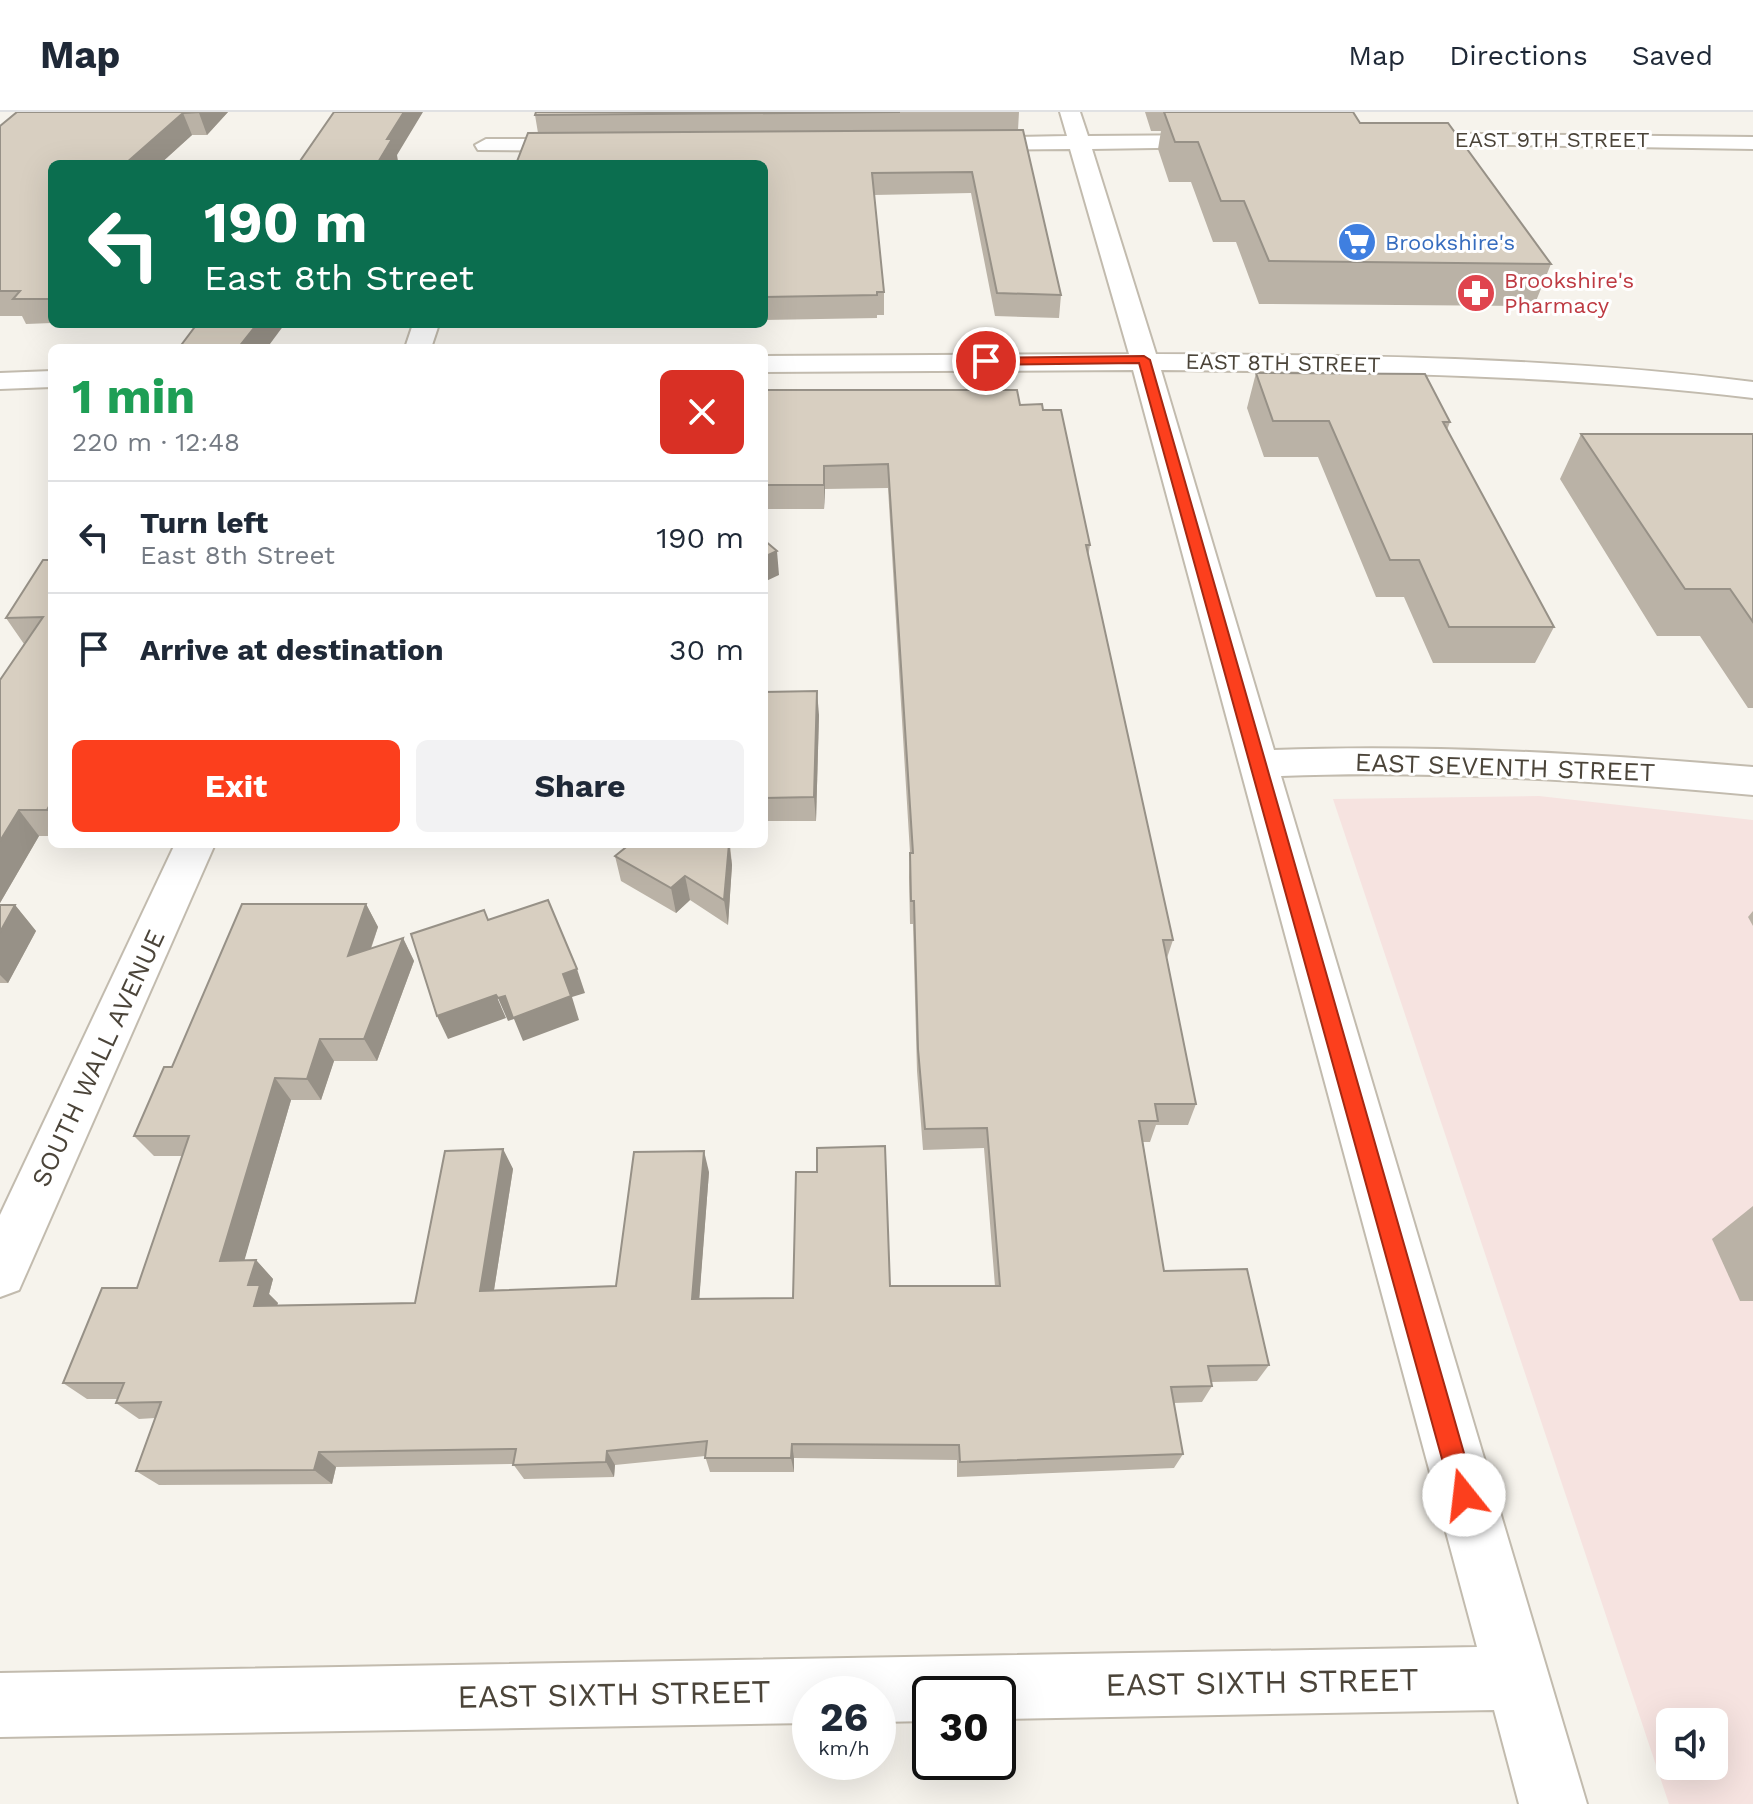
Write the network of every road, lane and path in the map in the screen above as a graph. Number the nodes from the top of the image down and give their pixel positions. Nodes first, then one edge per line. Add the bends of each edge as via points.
1 (1070, 112) edge
2 (497, 123) dead end
3 (1380, 139) edge
4 (1238, 141) edge
5 (1079, 143) junction
6 (1753, 143) edge
7 (938, 144) edge
8 (611, 145) edge
9 (483, 155) edge
10 (1144, 360) junction
11 (768, 364) edge
12 (48, 379) edge
13 (0, 381) edge
14 (1753, 390) edge
15 (1257, 764) junction
16 (1753, 781) edge
17 (193, 848) edge
18 (0, 1272) edge
19 (1516, 1678) junction
20 (0, 1705) edge
21 (1553, 1804) edge

1 - 5 street
2 - 9 street
3 - 6 street, EAST 9TH STREET
4 - 5 street
5 - 7 street
5 - 10 street
8 - 9 street
10 - 11 street, EAST 8TH STREET
10 - 14 street, EAST 8TH STREET via 1456,367 1637,376
10 - 15 street
12 - 13 street
15 - 16 street, EAST SEVENTH STREET via 1391,759
15 - 19 street
17 - 18 street, SOUTH WALL AVENUE
19 - 20 street, EAST SIXTH STREET
19 - 21 street

